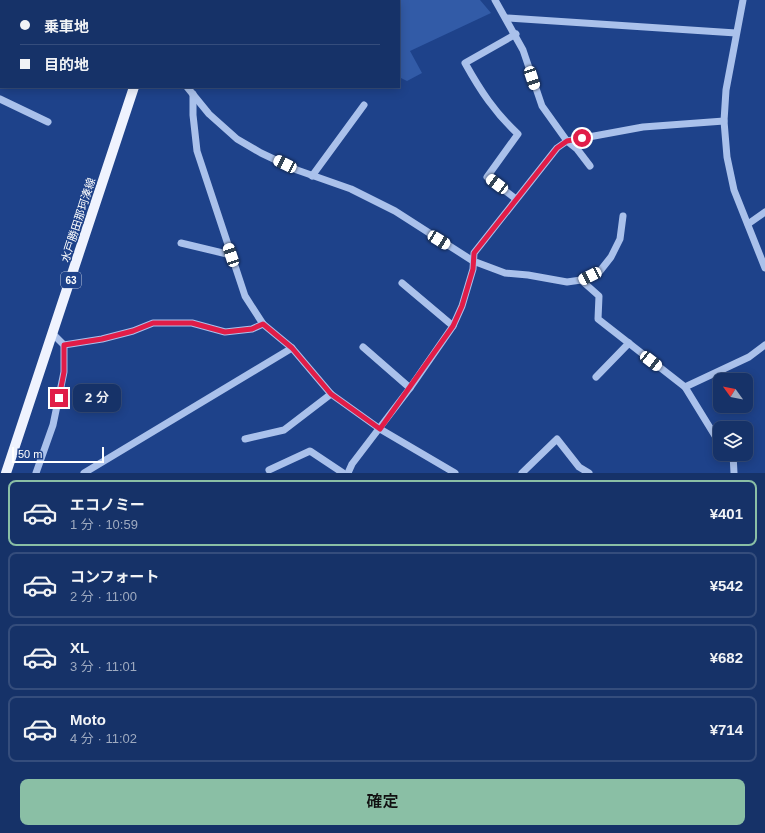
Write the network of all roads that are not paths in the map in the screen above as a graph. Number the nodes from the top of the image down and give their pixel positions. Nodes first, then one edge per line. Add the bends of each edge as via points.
1 (495, 0) edge
2 (743, 0) edge
3 (506, 18) junction
4 (736, 33) junction
5 (516, 34) junction
6 (134, 88) edge
7 (188, 88) edge
8 (193, 94) junction
9 (0, 99) edge
10 (364, 105) dead end
11 (724, 121) junction
12 (48, 122) dead end
13 (567, 141) junction
14 (590, 166) dead end
15 (312, 176) junction
16 (516, 199) junction
17 (765, 212) edge
18 (623, 216) dead end
19 (748, 224) junction
20 (181, 243) dead end
21 (231, 255) junction
22 (473, 261) junction
23 (765, 268) edge
24 (581, 280) junction
25 (402, 283) dead end
26 (263, 324) junction
27 (453, 326) junction
28 (53, 334) junction
29 (628, 343) junction
30 (64, 345) junction
31 (765, 345) edge
32 (364, 347) dead end
33 (292, 348) junction
34 (596, 377) dead end
35 (410, 388) junction
36 (685, 388) junction
37 (331, 394) junction
38 (380, 429) junction
39 (713, 433) edge
40 (245, 440) dead end
41 (733, 461) edge
42 (269, 470) dead end
43 (6, 473) edge
44 (36, 473) edge
45 (84, 473) edge
46 (343, 473) edge
47 (348, 473) edge
48 (455, 473) edge
49 (522, 473) edge
50 (590, 473) edge
51 (734, 473) edge

1 - 3 street
2 - 4 street
3 - 4 street
3 - 5 street
4 - 11 street via 726,90
5 - 13 street via 542,106
5 - 16 street via 465,63 485,98 518,134 487,177
6 - 28 main road, 水戸勝田那珂湊線 / 63
7 - 8 street
8 - 15 street via 209,114 237,139 260,153
8 - 21 street via 197,150
9 - 12 street
10 - 15 street
11 - 13 street via 643,127
11 - 19 street via 727,157 734,190
13 - 14 street via 577,148
13 - 16 street via 557,148
15 - 22 street via 351,188
16 - 22 street via 474,253
17 - 19 street
18 - 24 street via 620,239 611,257 600,272
19 - 23 street
20 - 21 street
21 - 26 street via 245,296
22 - 24 street via 505,273 567,282
22 - 27 street via 462,306
24 - 29 street via 599,296 598,318
25 - 27 street
26 - 30 street via 252,329 225,332 192,323 153,323 102,339
26 - 33 street
27 - 35 street
28 - 30 street
28 - 43 main road, 水戸勝田那珂湊線 / 63
29 - 34 street
29 - 36 street
30 - 44 street via 64,372 53,425
31 - 36 street via 749,357
32 - 35 street
33 - 37 street
33 - 45 street
35 - 38 street
36 - 39 street
37 - 38 street
37 - 40 street via 284,430
38 - 47 street via 352,464
38 - 48 street
41 - 51 street
42 - 46 street via 310,451
49 - 50 street via 557,439 579,467

